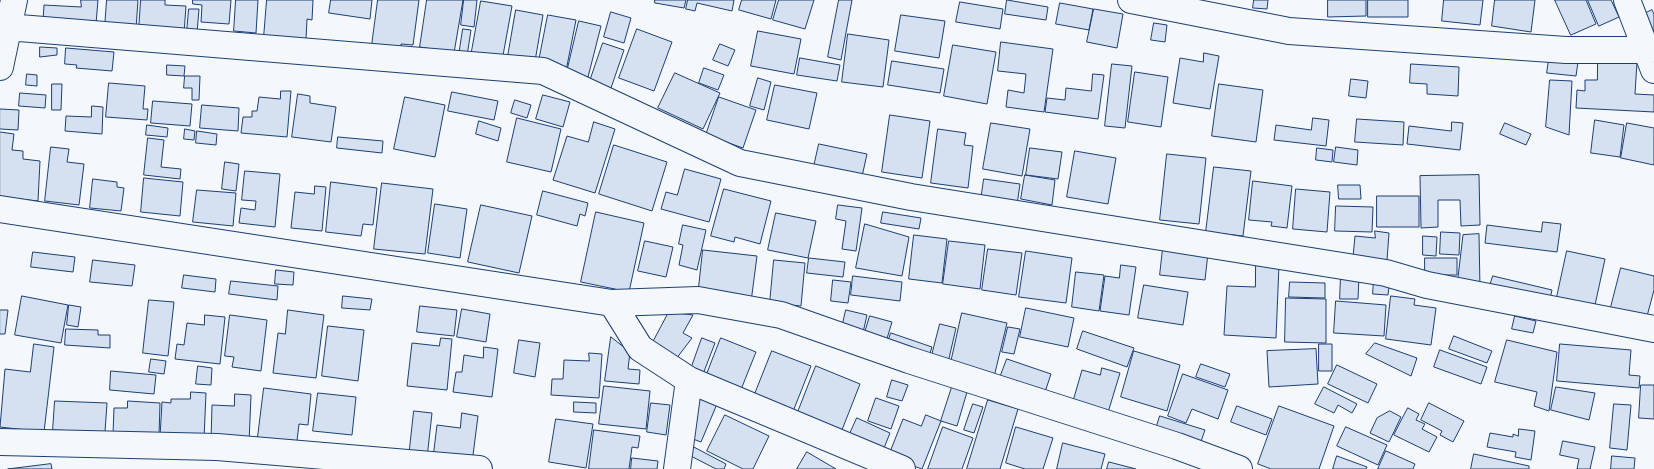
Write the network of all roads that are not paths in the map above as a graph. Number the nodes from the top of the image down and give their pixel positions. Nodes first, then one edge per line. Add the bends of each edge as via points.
1 (14, 0) edge
2 (1132, 0) edge
3 (1626, 0) edge
4 (7, 27) junction
5 (1651, 60) edge
6 (0, 63) edge
7 (0, 209) edge
8 (612, 303) junction
9 (1654, 330) edge
10 (689, 380) junction
11 (0, 442) edge
12 (870, 464) edge
13 (414, 466) edge
14 (479, 469) edge
15 (677, 469) edge
16 (902, 469) edge
17 (1239, 469) edge

1 - 4 street
2 - 5 street via 1289,31 1566,50
3 - 5 street
4 - 6 street
4 - 9 street via 543,71 740,164 911,197 1386,273 1427,285
7 - 8 street
8 - 10 street via 640,348
8 - 17 street via 698,300 781,315
10 - 12 street
10 - 15 street
11 - 13 street via 217,447
12 - 16 street
13 - 14 street

